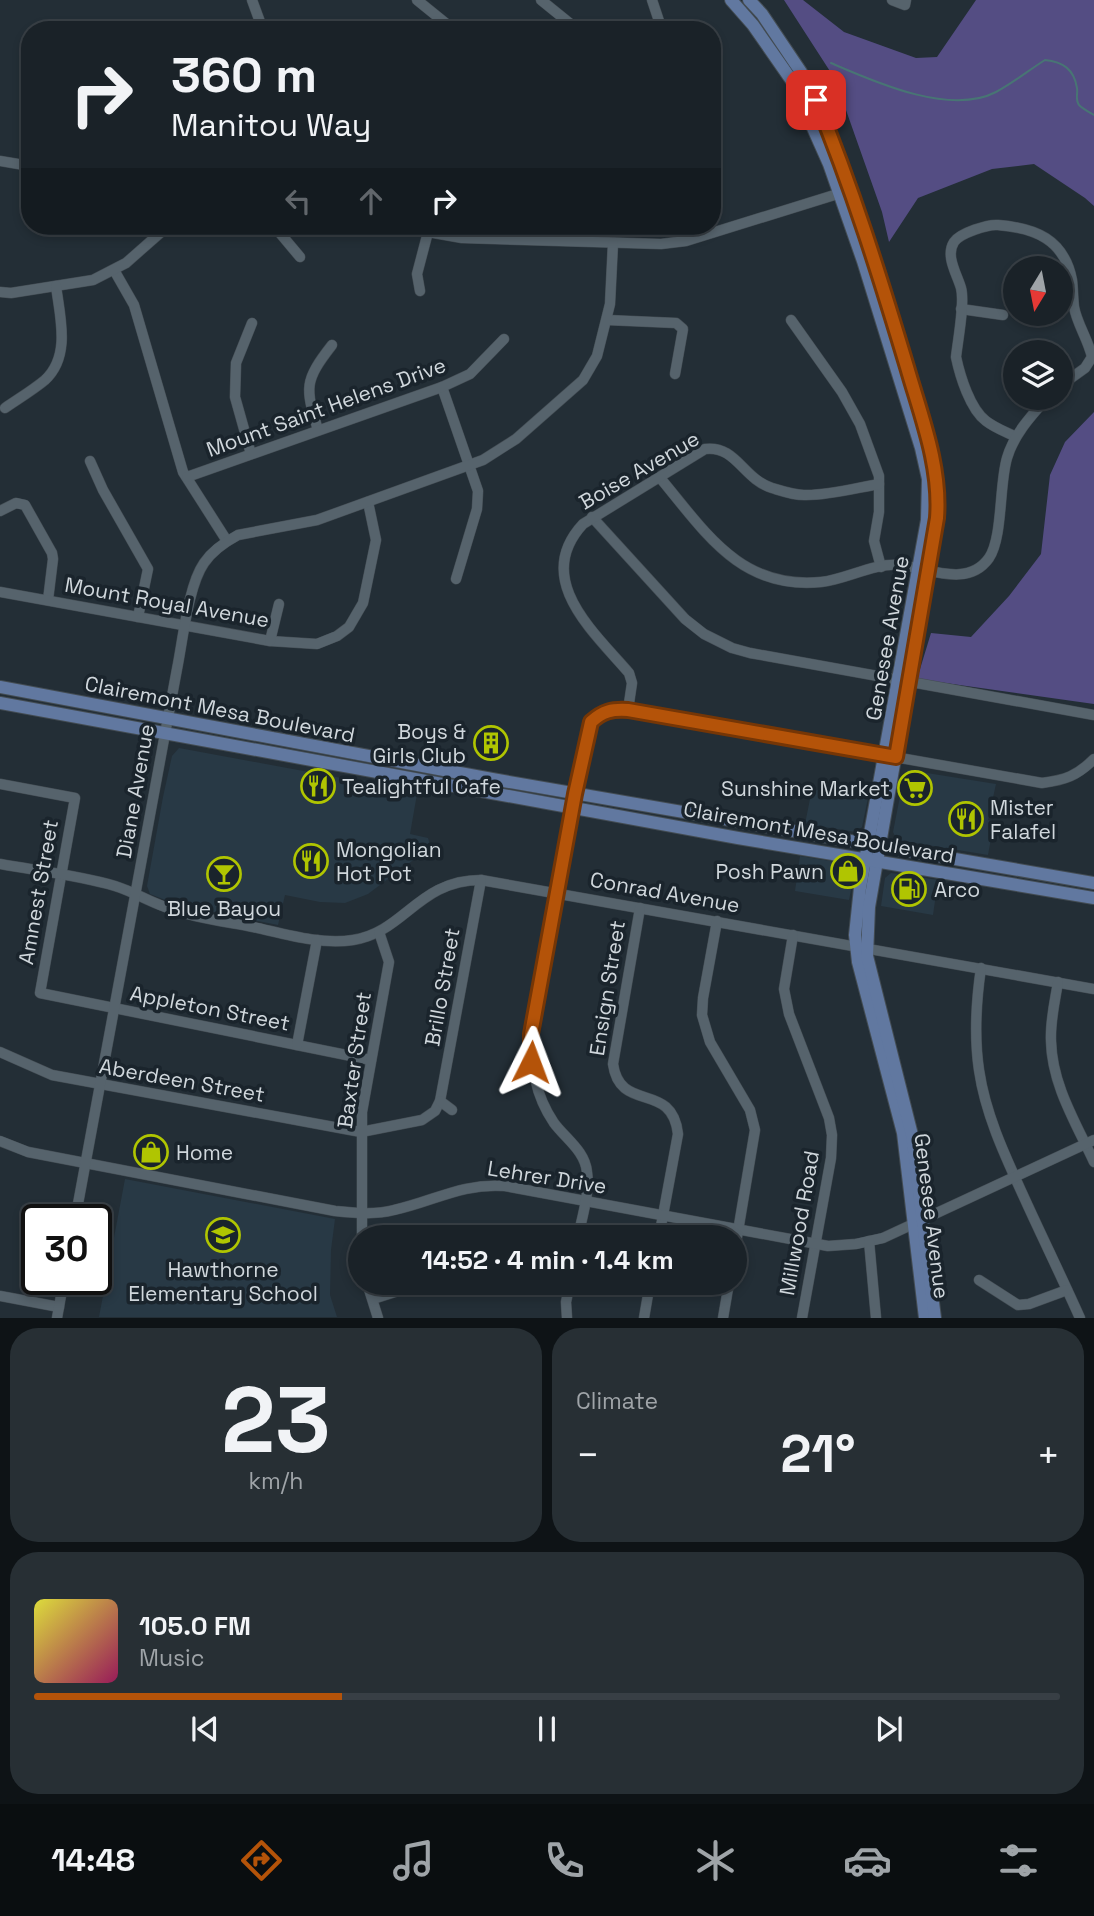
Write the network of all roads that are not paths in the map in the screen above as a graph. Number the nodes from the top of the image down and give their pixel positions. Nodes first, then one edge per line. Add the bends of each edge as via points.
1 (252, 0) edge
2 (417, 0) edge
3 (541, 0) edge
4 (652, 0) edge
5 (731, 0) edge
6 (749, 0) edge
7 (892, 0) edge
8 (905, 3) edge
9 (260, 21) edge
10 (443, 21) edge
11 (567, 21) edge
12 (659, 21) edge
13 (0, 161) edge
14 (21, 164) edge
15 (845, 192) junction
16 (721, 230) edge
17 (158, 235) edge
18 (282, 235) edge
19 (427, 235) edge
20 (445, 235) edge
21 (705, 235) edge
22 (613, 243) junction
23 (300, 257) dead end
24 (114, 270) junction
25 (56, 286) junction
26 (420, 291) dead end
27 (0, 292) edge
28 (961, 309) junction
29 (1003, 315) dead end
30 (607, 320) junction
31 (791, 320) dead end
32 (252, 323) dead end
33 (504, 339) dead end
34 (332, 345) dead end
35 (675, 374) dead end
36 (1073, 377) edge
37 (442, 387) junction
38 (5, 408) dead end
39 (1038, 410) edge
40 (318, 430) junction
41 (1016, 438) junction
42 (251, 454) junction
43 (90, 461) dead end
44 (469, 464) junction
45 (187, 477) junction
46 (660, 478) junction
47 (878, 484) junction
48 (368, 502) junction
49 (0, 511) edge
50 (592, 517) junction
51 (227, 541) junction
52 (880, 567) junction
53 (924, 571) junction
54 (456, 579) dead end
55 (0, 592) edge
56 (48, 600) junction
57 (279, 604) dead end
58 (138, 617) junction
59 (186, 626) junction
60 (270, 641) junction
61 (904, 682) junction
62 (0, 687) edge
63 (0, 703) edge
64 (628, 710) junction
65 (1094, 715) edge
66 (168, 719) junction
67 (165, 734) junction
68 (891, 756) junction
69 (1094, 759) edge
70 (0, 784) edge
71 (575, 794) junction
72 (572, 807) junction
73 (874, 846) junction
74 (871, 861) junction
75 (0, 864) edge
76 (60, 875) junction
77 (481, 880) junction
78 (1094, 883) edge
79 (557, 892) junction
80 (136, 894) junction
81 (1094, 898) edge
82 (640, 908) junction
83 (716, 921) junction
84 (379, 932) junction
85 (793, 935) junction
86 (317, 940) junction
87 (861, 947) junction
88 (981, 968) junction
89 (1058, 982) junction
90 (1094, 989) edge
91 (40, 993) joint
92 (115, 1009) junction
93 (297, 1045) junction
94 (0, 1052) edge
95 (372, 1059) junction
96 (100, 1085) junction
97 (440, 1101) junction
98 (452, 1110) dead end
99 (362, 1132) junction
100 (0, 1141) edge
101 (1090, 1142) edge
102 (1094, 1162) edge
103 (86, 1163) junction
104 (1014, 1177) junction
105 (585, 1202) junction
106 (78, 1204) edge
107 (362, 1213) junction
108 (663, 1216) junction
109 (918, 1222) junction
110 (362, 1225) edge
111 (580, 1225) edge
112 (661, 1225) edge
113 (708, 1225) edge
114 (739, 1225) edge
115 (747, 1233) edge
116 (869, 1241) junction
117 (816, 1245) junction
118 (979, 1280) dead end
119 (1067, 1290) junction
120 (372, 1295) edge
121 (386, 1295) edge
122 (568, 1295) edge
123 (648, 1295) edge
124 (727, 1295) edge
125 (0, 1296) edge
126 (373, 1299) junction
127 (58, 1312) edge
128 (378, 1318) edge
129 (567, 1318) edge
130 (644, 1318) edge
131 (723, 1318) edge
132 (802, 1318) edge
133 (876, 1318) edge
134 (925, 1318) edge
135 (935, 1318) edge
136 (1080, 1318) edge

1 - 9 street
2 - 10 street
3 - 11 street
4 - 12 street
5 - 15 main road, Genesee Avenue via 792,81
6 - 15 main road, Genesee Avenue via 801,72 821,112
7 - 8 street
13 - 14 street
15 - 16 street
15 - 53 main road, Genesee Avenue via 925,466
17 - 24 street
18 - 23 street
19 - 26 street via 417,274
20 - 22 street
21 - 22 street via 662,244
22 - 30 street, Diane Avenue
24 - 25 street via 93,280
24 - 45 street via 134,305
25 - 27 street
25 - 38 street via 63,340 58,359 45,380
28 - 29 street
28 - 36 street via 962,290 951,258 959,237 993,225 1027,228 1049,239 1061,251 1071,278 1074,306 1092,357
28 - 41 street via 956,356 974,405 988,423
30 - 35 street via 676,324 682,329
30 - 44 street, Diane Avenue via 597,356 583,380 516,439
31 - 47 street via 860,424
32 - 42 street via 236,363 235,397
33 - 37 street, Mount Saint Helens Drive via 470,374
34 - 40 street via 310,377 309,399
37 - 40 street, Mount Saint Helens Drive
37 - 44 street
39 - 41 street
40 - 42 street, Mount Saint Helens Drive
41 - 53 street via 1007,458 989,558 963,573
42 - 45 street, Mount Saint Helens Drive
43 - 58 street via 148,569
44 - 48 street, Diane Avenue
44 - 54 street via 478,491 477,509
45 - 51 street
46 - 47 street, Boise Avenue via 705,449 717,447 758,481 792,493
46 - 50 street, Boise Avenue
46 - 52 street via 721,548 738,564 761,575 823,582
47 - 52 street via 874,541
48 - 51 street, Diane Avenue via 317,520 249,532
48 - 60 street, Mount Royal Avenue via 376,540 363,604 349,627 327,641 303,645
49 - 56 street via 16,503 25,505 52,553
50 - 61 street via 704,634 750,653
50 - 64 street, Boise Avenue via 578,529 565,558 567,594 629,673
51 - 59 street, Diane Avenue via 202,565
52 - 53 street via 897,565
53 - 61 main road, Genesee Avenue
55 - 56 street, Mount Royal Avenue
56 - 58 street, Mount Royal Avenue
57 - 60 street
58 - 59 street, Mount Royal Avenue
59 - 60 street, Mount Royal Avenue
59 - 66 street, Diane Avenue
61 - 65 street
61 - 68 main road, Genesee Avenue
62 - 66 main road, Clairemont Mesa Boulevard
63 - 67 main road, Clairemont Mesa Boulevard
64 - 68 street
64 - 71 street via 611,709 591,722
66 - 67 street, Diane Avenue
66 - 71 main road, Clairemont Mesa Boulevard
67 - 72 main road, Clairemont Mesa Boulevard
67 - 80 street, Diane Avenue
68 - 69 street via 1042,783 1065,780
68 - 73 main road, Genesee Avenue
70 - 76 street, Amnest Street via 75,798
71 - 72 street
71 - 73 main road, Clairemont Mesa Boulevard
72 - 74 main road, Clairemont Mesa Boulevard
72 - 79 street
73 - 74 main road, Genesee Avenue
73 - 78 main road, Clairemont Mesa Boulevard
74 - 81 main road, Clairemont Mesa Boulevard
74 - 87 main road, Genesee Avenue
75 - 76 street, Conrad Avenue
76 - 80 street, Conrad Avenue
76 - 91 street, Amnest Street
77 - 79 street, Conrad Avenue
77 - 84 street, Conrad Avenue via 436,890
77 - 97 street, Brillo Street
79 - 82 street, Conrad Avenue
79 - 105 street via 531,1034 531,1062 540,1098 582,1156 587,1171
80 - 86 street, Conrad Avenue via 193,915
80 - 92 street, Diane Avenue
82 - 83 street, Conrad Avenue
82 - 108 street, Ensign Street via 613,1065 622,1087 660,1101 677,1123
83 - 85 street, Conrad Avenue
83 - 114 street via 702,1015 710,1042 750,1110 755,1130
84 - 86 street, Conrad Avenue via 353,940
84 - 95 street, Baxter Street via 389,962
85 - 87 street, Conrad Avenue
85 - 117 street, Millwood Road via 784,989 832,1135
86 - 93 street
87 - 88 street, Conrad Avenue
87 - 109 main road, Genesee Avenue via 906,1107
88 - 89 street, Conrad Avenue
88 - 104 street via 976,1042 979,1070 990,1118
89 - 90 street, Conrad Avenue
89 - 101 street via 1051,1024 1053,1061 1062,1093
91 - 92 street, Appleton Street
92 - 93 street, Appleton Street
92 - 96 street, Diane Avenue
93 - 95 street, Appleton Street
94 - 96 street, Aberdeen Street via 52,1075
95 - 99 street, Baxter Street
96 - 99 street, Aberdeen Street
96 - 103 street, Diane Avenue
97 - 98 street
97 - 99 street via 422,1120
99 - 107 street, Baxter Street
100 - 103 street, Lehrer Drive via 28,1152
101 - 102 street
101 - 104 street
103 - 106 street, Diane Avenue
103 - 107 street, Lehrer Drive
104 - 109 street
104 - 119 street
105 - 107 street, Lehrer Drive via 485,1184 395,1210
105 - 108 street, Lehrer Drive
105 - 111 street
107 - 110 street, Baxter Street
108 - 112 street, Ensign Street
108 - 113 street, Lehrer Drive
109 - 116 street, Lehrer Drive
109 - 134 main road, Genesee Avenue
109 - 135 main road, Genesee Avenue
115 - 117 street, Lehrer Drive
116 - 117 street, Lehrer Drive
116 - 133 street
117 - 132 street, Millwood Road
118 - 119 street via 1018,1305
119 - 136 street
120 - 126 street
121 - 126 street
122 - 129 street
123 - 130 street
124 - 131 street
125 - 127 street
126 - 128 street

